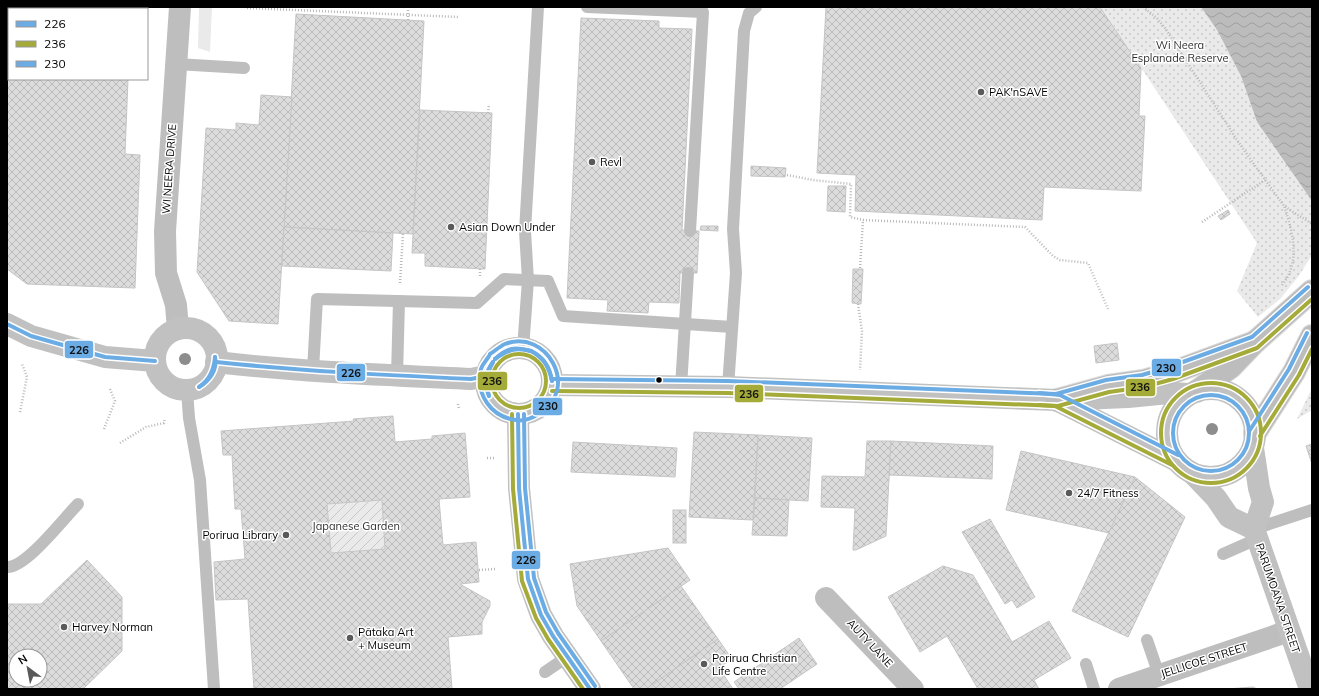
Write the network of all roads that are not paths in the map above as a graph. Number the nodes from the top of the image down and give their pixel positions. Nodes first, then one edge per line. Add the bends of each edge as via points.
1 (180, 7) edge
2 (538, 7) edge
3 (587, 7) edge
4 (756, 7) edge
5 (176, 64) junction
6 (244, 68) dead end
7 (690, 231) dead end
8 (688, 273) dead end
9 (528, 280) junction
10 (1312, 291) edge
11 (399, 301) junction
12 (7, 324) edge
13 (685, 324) junction
14 (732, 327) junction
15 (178, 329) junction
16 (1312, 336) edge
17 (1255, 342) junction
18 (523, 348) junction
19 (155, 361) junction
20 (216, 362) junction
21 (313, 370) junction
22 (396, 375) junction
23 (486, 376) junction
24 (552, 385) junction
25 (682, 387) junction
26 (728, 387) junction
27 (187, 390) junction
28 (1194, 392) junction
29 (1057, 400) junction
30 (518, 414) junction
31 (1254, 441) junction
32 (1175, 460) junction
33 (1193, 474) junction
34 (78, 504) dead end
35 (1312, 510) edge
36 (1256, 534) junction
37 (1223, 554) dead end
38 (7, 567) edge
39 (826, 598) dead end
40 (1289, 631) junction
41 (1147, 640) dead end
42 (567, 657) junction
43 (1086, 664) dead end
44 (545, 672) dead end
45 (1159, 675) junction
46 (214, 689) edge
47 (590, 689) edge
48 (913, 689) edge
49 (1094, 689) edge
50 (1119, 689) edge
51 (1310, 689) edge

1 - 5 street, WI NEERA DRIVE
2 - 9 lane via 525,231
3 - 7 lane via 703,12
4 - 14 lane via 750,12 744,31 733,229 736,273
5 - 6 lane
5 - 15 street, WI NEERA DRIVE via 165,231 166,273 176,305
8 - 13 lane
9 - 11 lane via 504,279 477,303
9 - 13 lane via 548,281 563,316
9 - 18 lane
10 - 17 main road
11 - 21 lane via 317,299
11 - 22 lane
12 - 19 main road via 31,336 105,357
13 - 14 lane
13 - 25 lane
14 - 26 lane
15 - 19 main road via 167,334 159,343
15 - 20 main road via 197,330 206,336 216,352
16 - 31 main road
17 - 28 main road via 1231,368
17 - 29 main road via 1171,373
18 - 23 main road via 510,349 499,355 490,364
18 - 24 main road via 535,352 545,361 551,372
19 - 27 main road via 166,384
20 - 21 main road
20 - 27 main road via 213,373 206,382
21 - 22 main road
22 - 23 main road via 471,378
23 - 30 main road via 486,389 495,405 506,412
24 - 25 main road
24 - 30 main road via 541,406 530,412
25 - 26 main road
26 - 29 main road
27 - 46 lane via 189,418 200,480
28 - 29 main road
28 - 31 main road via 1205,389 1218,390 1237,398 1252,417
28 - 32 main road via 1175,406 1167,423 1167,443
29 - 32 main road
30 - 42 main road via 519,488 528,578 541,615
31 - 33 main road via 1244,462 1228,474 1208,478
31 - 36 main road, PARUMOANA STREET via 1262,502
32 - 33 main road
33 - 36 main road, PARUMOANA STREET via 1216,498 1229,517
34 - 38 lane via 22,562
35 - 36 lane
36 - 37 lane
36 - 40 main road, PARUMOANA STREET
39 - 48 street, AUTY LANE
40 - 45 street, JELLICOE STREET
40 - 51 main road, PARUMOANA STREET
41 - 45 lane
42 - 44 lane
42 - 47 main road
43 - 49 lane
45 - 50 street, JELLICOE STREET

